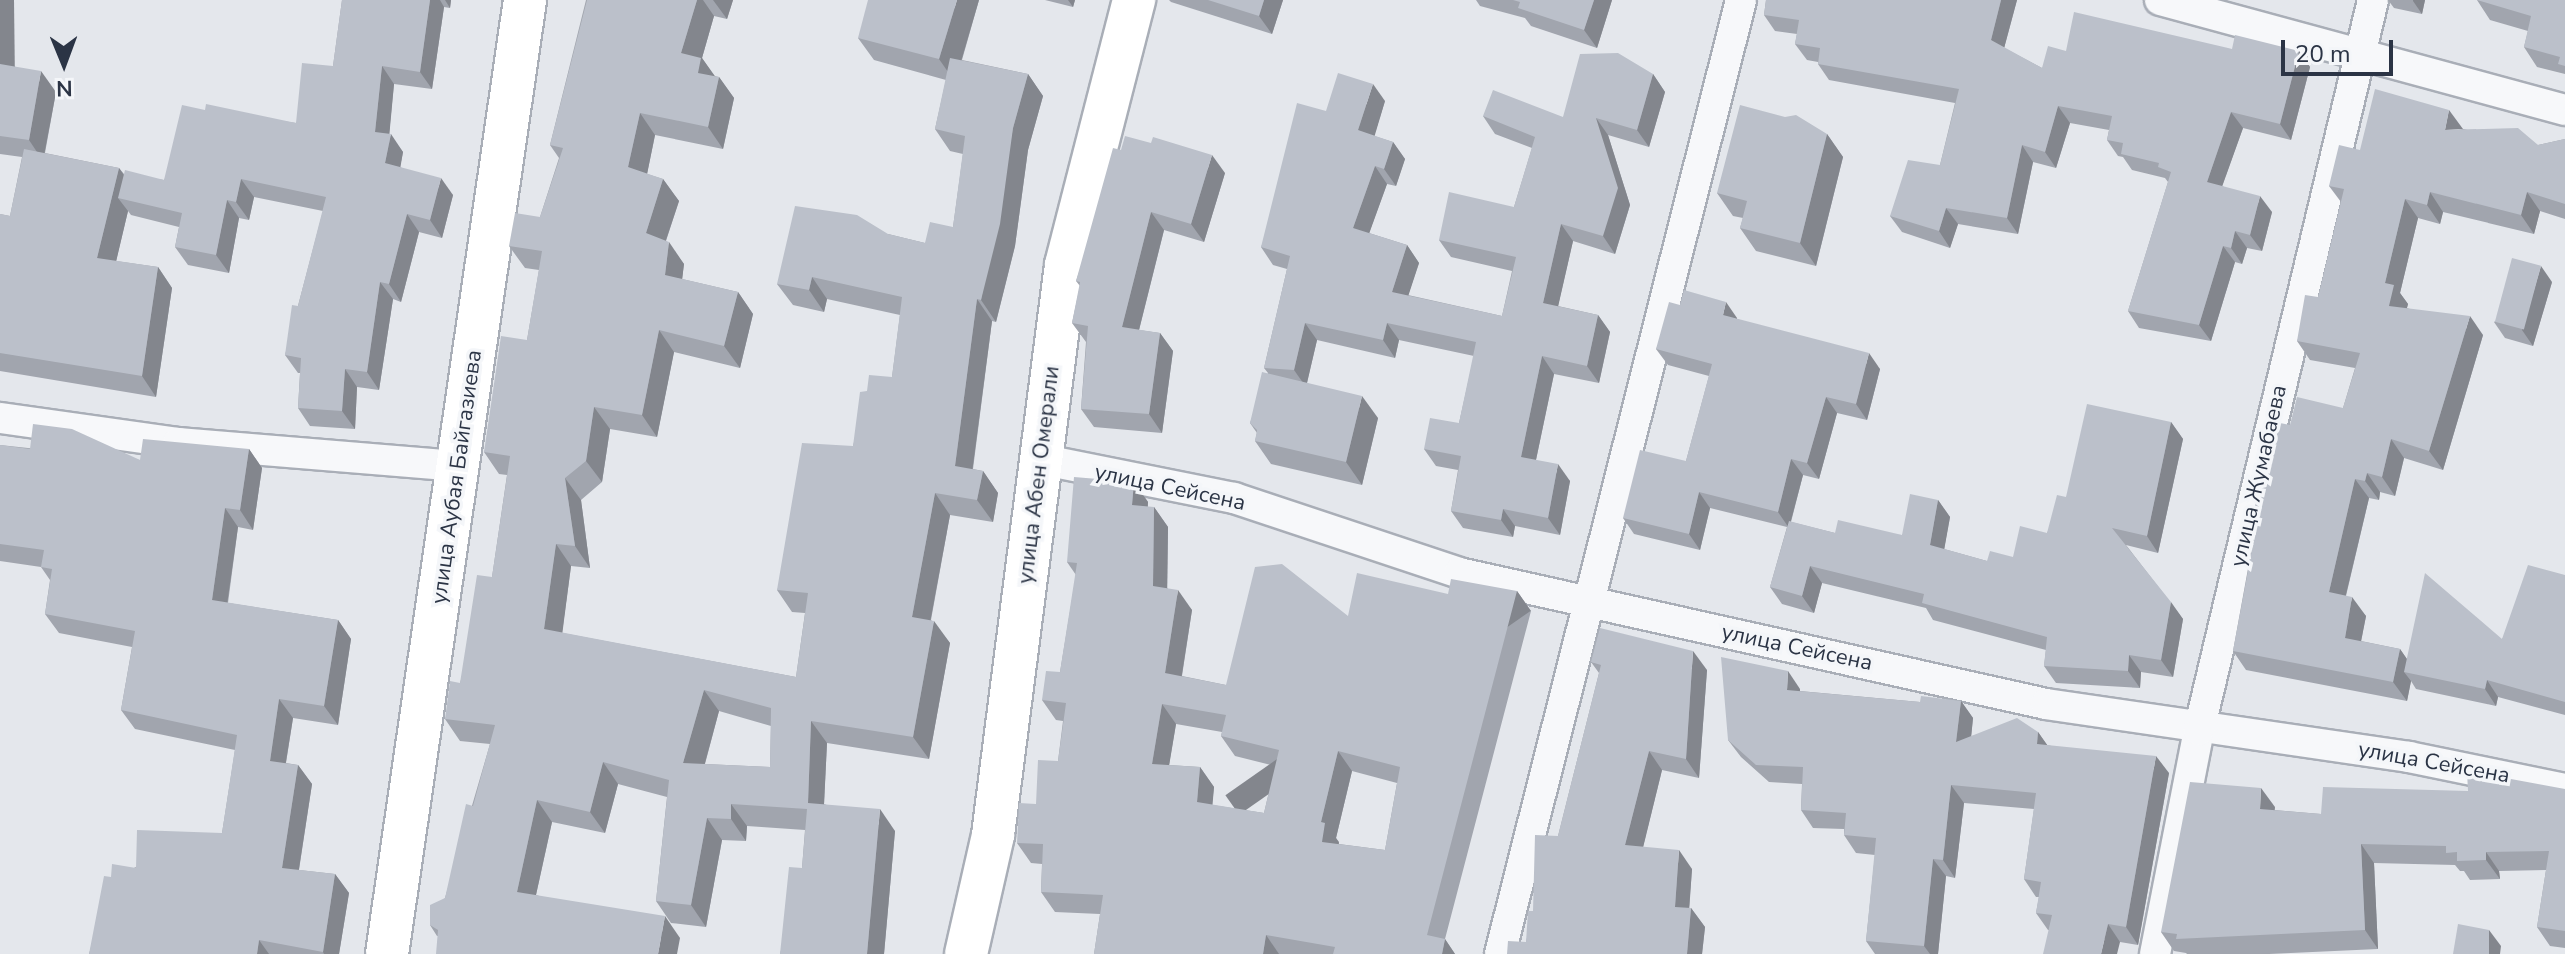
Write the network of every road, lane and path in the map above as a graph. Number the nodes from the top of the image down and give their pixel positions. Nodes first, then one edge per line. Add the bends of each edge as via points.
1 (525, 0) edge
2 (1134, 0) edge
3 (1741, 0) edge
4 (2160, 0) edge
5 (2373, 0) edge
6 (2359, 51) junction
7 (2565, 110) edge
8 (0, 418) edge
9 (1039, 459) junction
10 (459, 466) junction
11 (1590, 603) junction
12 (2199, 730) junction
13 (2565, 789) edge
14 (387, 954) edge
15 (966, 954) edge
16 (1500, 954) edge
17 (2155, 954) edge

1 - 10 main road, улица Аубая Байгазиева
2 - 9 main road, улица Абен Омерали via 1066,265
3 - 11 street
4 - 6 street
5 - 6 street, улица Жумабаева
6 - 7 street
6 - 12 street, улица Жумабаева
8 - 10 street via 178,443
9 - 11 street, улица Сейсена via 1234,498 1459,573
9 - 15 main road, улица Абен Омерали via 993,835
10 - 14 main road, улица Аубая Байгазиева
11 - 12 street, улица Сейсена via 2046,704
11 - 16 street
12 - 13 street, улица Сейсена via 2409,757
12 - 17 street, улица Жумабаева

